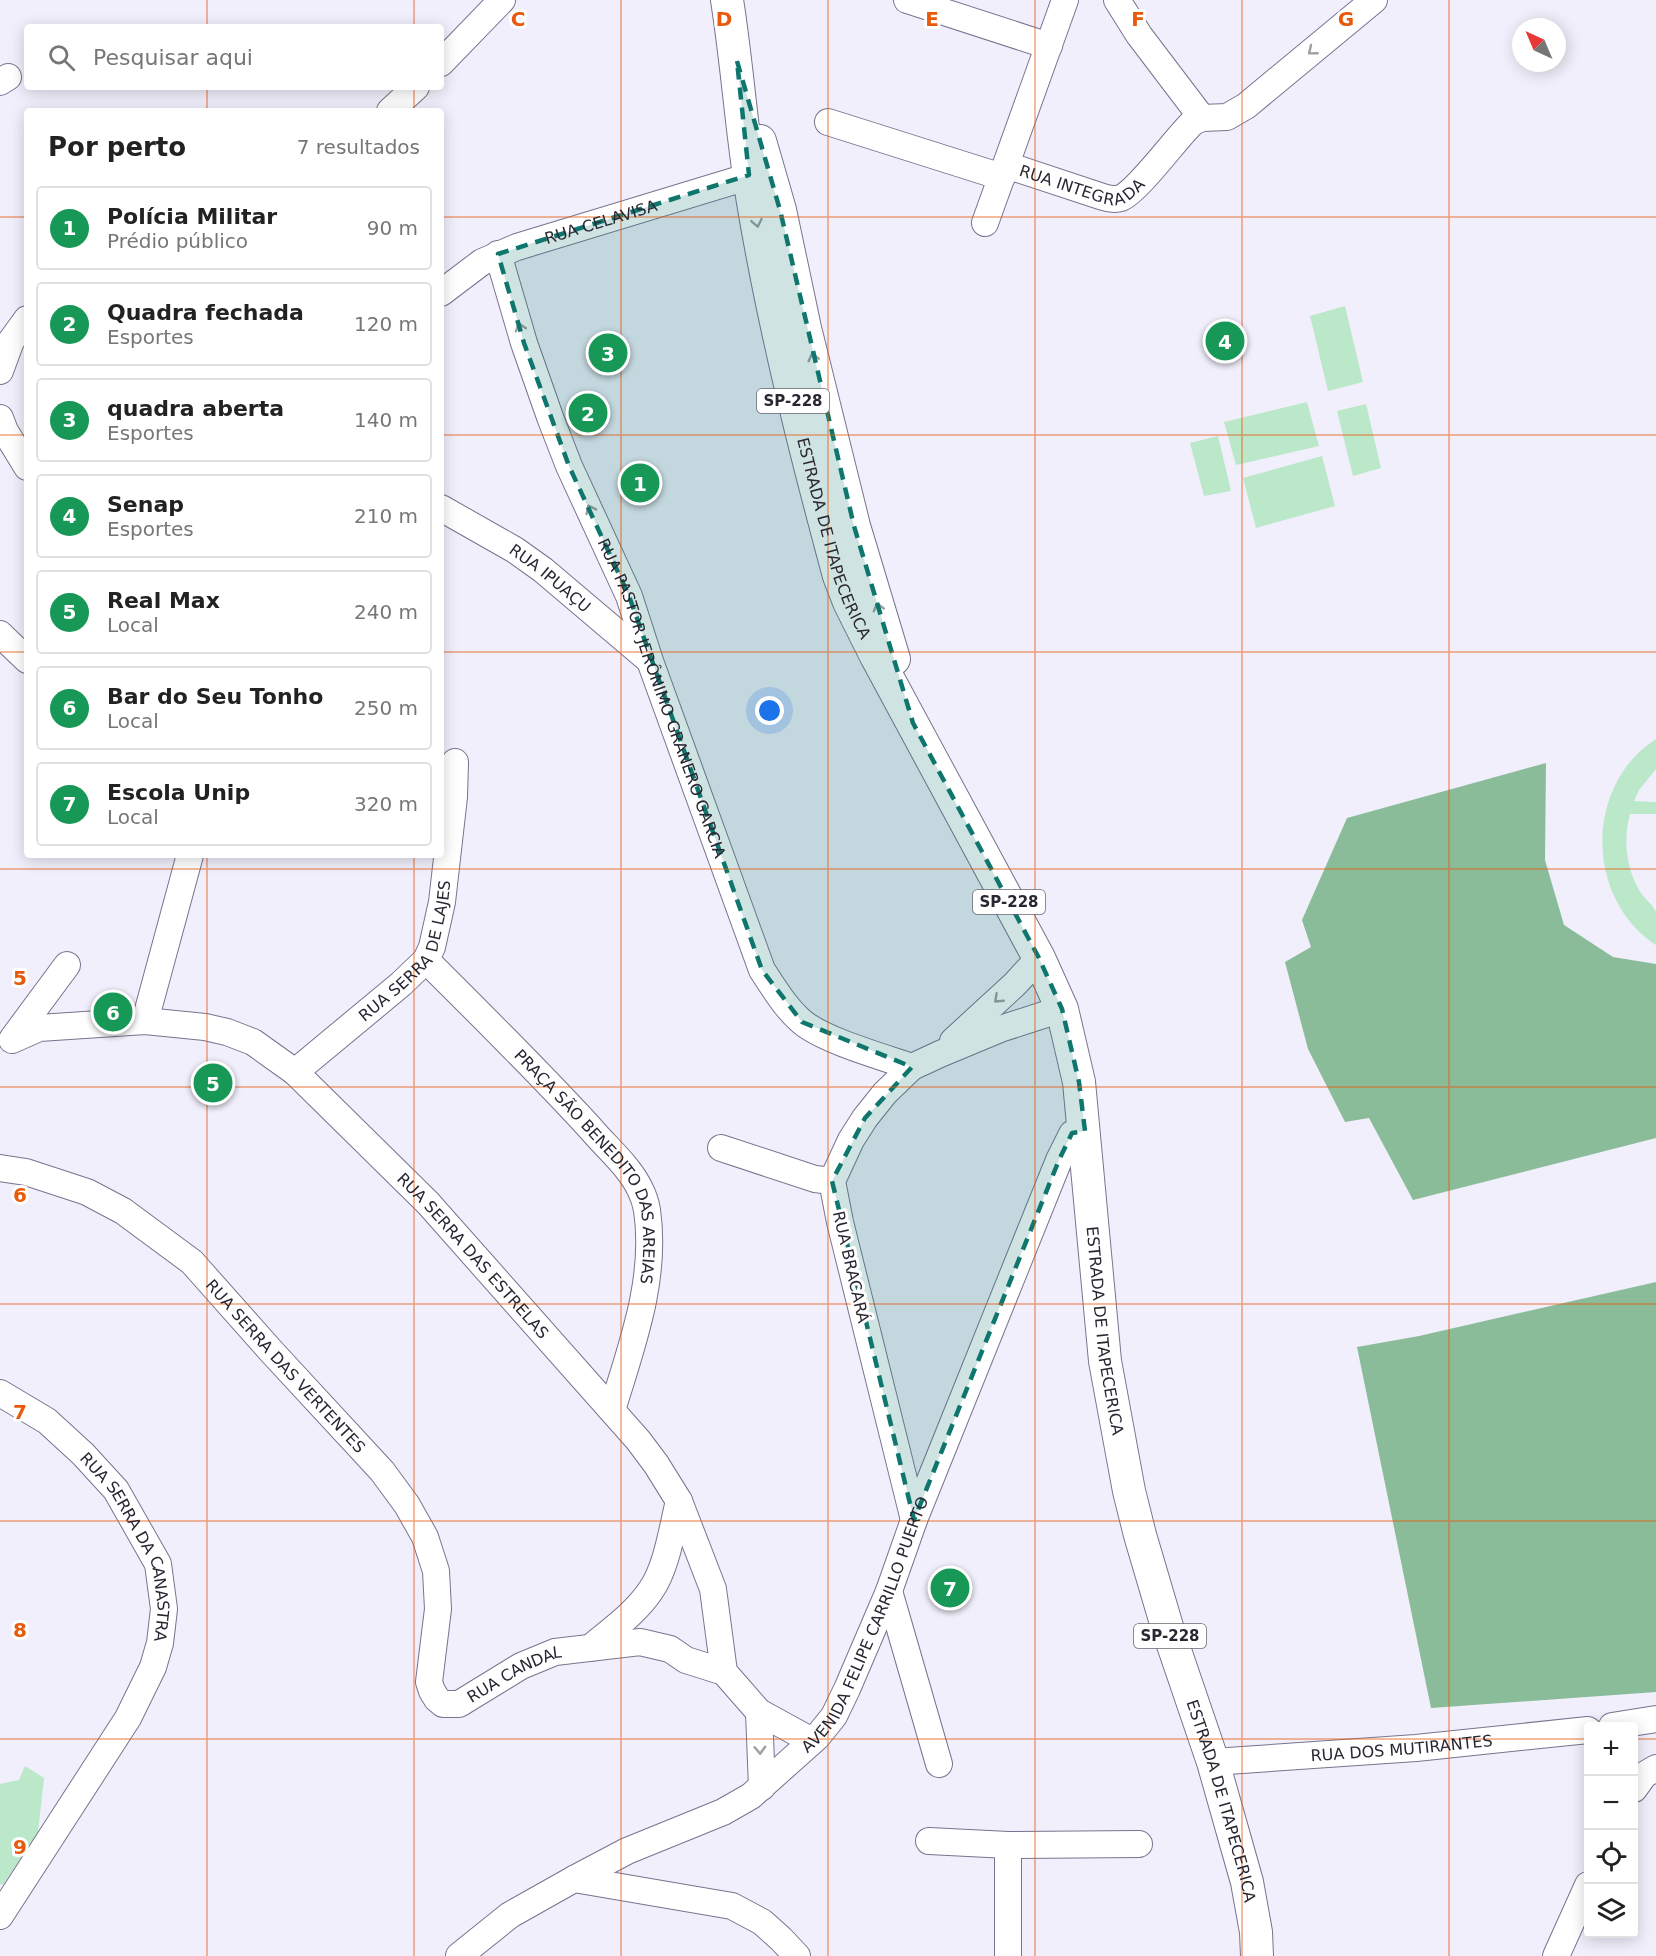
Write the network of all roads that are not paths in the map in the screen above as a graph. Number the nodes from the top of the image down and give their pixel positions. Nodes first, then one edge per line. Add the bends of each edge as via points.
1 (502, 0) edge
2 (727, 0) edge
3 (907, 0) edge
4 (1065, 0) edge
5 (1117, 0) edge
6 (1374, 0) edge
7 (1049, 46) junction
8 (444, 60) edge
9 (413, 90) edge
10 (393, 108) edge
11 (1202, 118) junction
12 (828, 122) dead end
13 (1004, 171) junction
14 (759, 173) junction
15 (985, 223) dead end
16 (498, 254) junction
17 (444, 291) edge
18 (24, 323) edge
19 (0, 371) edge
20 (0, 418) edge
21 (24, 462) edge
22 (444, 510) edge
23 (0, 634) edge
24 (24, 657) edge
25 (650, 661) junction
26 (455, 762) dead end
27 (189, 858) edge
28 (1050, 954) junction
29 (426, 960) junction
30 (67, 965) dead end
31 (1062, 1010) junction
32 (146, 1021) junction
33 (6, 1045) edge
34 (940, 1054) junction
35 (912, 1067) junction
36 (295, 1072) junction
37 (1085, 1131) junction
38 (721, 1148) dead end
39 (0, 1168) edge
40 (832, 1181) junction
41 (0, 1392) edge
42 (612, 1410) junction
43 (679, 1501) junction
44 (914, 1520) junction
45 (889, 1590) junction
46 (590, 1648) junction
47 (430, 1671) joint
48 (724, 1672) junction
49 (759, 1712) junction
50 (1656, 1719) edge
51 (1637, 1722) edge
52 (1584, 1730) edge
53 (812, 1742) junction
54 (1213, 1762) junction
55 (939, 1764) dead end
56 (1656, 1768) edge
57 (1638, 1783) edge
58 (762, 1787) junction
59 (929, 1841) dead end
60 (1139, 1844) dead end
61 (1008, 1845) junction
62 (574, 1879) junction
63 (1584, 1895) edge
64 (0, 1916) edge
65 (459, 1956) edge
66 (797, 1956) edge
67 (1008, 1956) edge
68 (1257, 1956) edge
69 (1556, 1956) edge

1 - 8 street
2 - 14 main road, ESTRADA DE ITAPECERICA / SP-228
3 - 7 street
4 - 7 street
5 - 11 street
6 -> 11 street via 1246,106 1227,117
7 - 13 street
9 - 10 street
11 - 13 street, RUA INTEGRADA via 1188,127 1123,197 1103,197
12 - 13 street, RUA INTEGRADA
13 - 15 street
14 - 16 street, RUA CELAVISA
14 - 28 main road, ESTRADA DE ITAPECERICA / SP-228 via 780,210 855,526 913,723 1024,930
16 - 17 street, RUA CELAVISA
25 -> 16 street, RUA PASTOR JERÔNIMO GRANERO GARCIA via 623,580 550,417
18 - 19 street via 11,341
20 - 21 street
22 - 25 street, RUA IPUAÇU via 543,570
23 - 24 street
25 - 35 street, RUA PASTOR JERÔNIMO GRANERO GARCIA via 762,970 802,1022 819,1033
26 - 29 street, RUA SERRA DE LAJES via 442,902
27 - 32 street
28 - 31 main road, ESTRADA DE ITAPECERICA / SP-228
28 -> 34 street
29 - 36 street, RUA SERRA DE LAJES
29 - 42 street, PRAÇA SÃO BENEDITO DAS AREIAS via 553,1087 640,1188 649,1240 643,1306
30 - 33 street
31 - 34 street via 1000,1029
31 - 37 main road, ESTRADA DE ITAPECERICA / SP-228 via 1079,1082
32 - 33 street, RUA SERRA DAS ESTRELAS via 39,1028
32 - 36 street, RUA SERRA DAS ESTRELAS via 227,1032 253,1042
34 - 35 street
35 - 40 street via 865,1118
36 - 42 street, RUA SERRA DAS ESTRELAS via 428,1203
37 - 44 street, AVENIDA FELIPE CARRILLO PUERTO via 1072,1134 1059,1161
37 - 54 main road, ESTRADA DE ITAPECERICA / SP-228 via 1105,1361 1121,1450 1140,1535 1168,1630
38 - 40 street
39 - 47 street, RUA SERRA DAS VERTENTES via 26,1172 87,1192 123,1211 192,1262 382,1471 425,1537 436,1571 438,1609
40 - 44 street, RUA BRACARÁ
41 - 64 street, RUA SERRA DA CANASTRA via 47,1421 116,1490 158,1564 164,1609 153,1667 128,1718
42 - 43 street, RUA SERRA DAS ESTRELAS via 656,1464
43 - 46 street via 659,1575 651,1590
43 - 48 street, RUA SERRA DAS ESTRELAS via 713,1589
44 - 45 street, AVENIDA FELIPE CARRILLO PUERTO
45 - 53 street, AVENIDA FELIPE CARRILLO PUERTO via 834,1716
45 - 55 street
46 - 47 street, RUA CANDAL via 555,1652 521,1666 459,1704 443,1704 437,1699
46 - 48 street, RUA CANDAL via 640,1642 670,1649 686,1660
48 - 49 street
49 - 53 street
49 -> 58 street
50 - 51 street
52 - 54 street, RUA DOS MUTIRANTES via 1416,1748
53 - 58 street, AVENIDA FELIPE CARRILLO PUERTO
54 - 68 main road, ESTRADA DE ITAPECERICA / SP-228 via 1247,1882
56 - 57 street
58 - 62 street, AVENIDA FELIPE CARRILLO PUERTO via 723,1812 627,1851
59 - 61 street
60 - 61 street
61 - 67 street
62 - 65 street, AVENIDA FELIPE CARRILLO PUERTO via 510,1915
62 - 66 street via 732,1906 762,1922
63 - 69 street

